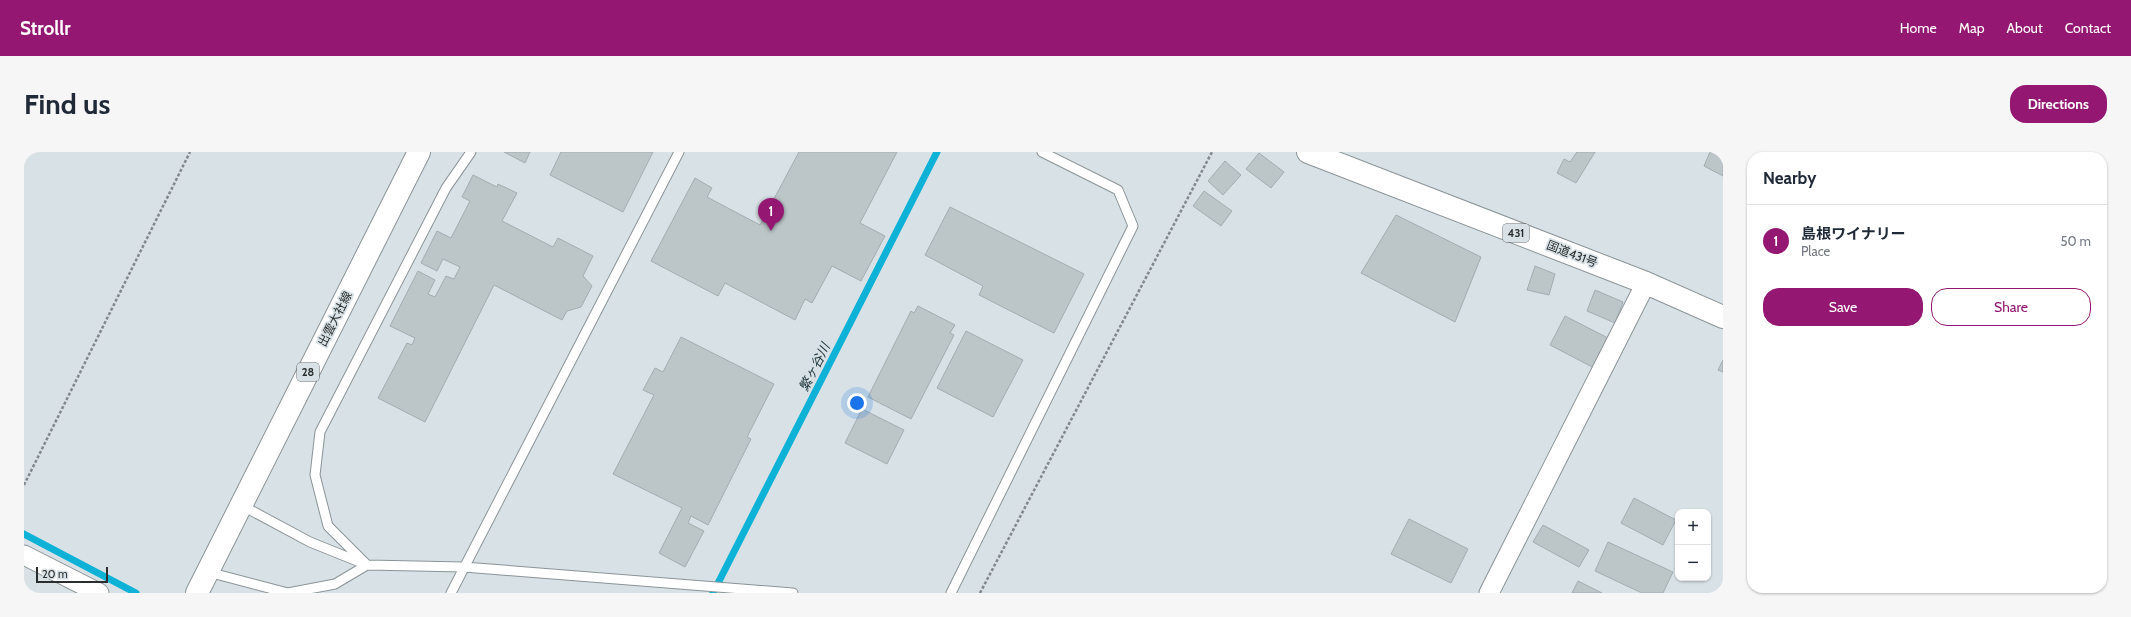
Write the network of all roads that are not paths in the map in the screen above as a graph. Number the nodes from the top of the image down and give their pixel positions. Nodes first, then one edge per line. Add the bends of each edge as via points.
1 (419, 152) edge
2 (471, 152) edge
3 (679, 152) edge
4 (1042, 152) edge
5 (1308, 152) edge
6 (1646, 283) junction
7 (1723, 317) edge
8 (241, 505) junction
9 (24, 555) edge
10 (367, 565) junction
11 (464, 567) junction
12 (208, 572) junction
13 (100, 593) edge
14 (197, 593) edge
15 (451, 593) edge
16 (793, 593) edge
17 (951, 593) edge
18 (1489, 593) edge

1 - 8 main road, 出雲大社線 / 28
2 - 10 lane via 446,188 320,432 315,475 328,526
3 - 11 lane
4 - 17 lane via 1118,190 1133,226
5 - 6 main road, 国道431号 / 431
6 - 7 main road, 国道431号 / 431
6 - 18 street
8 - 10 lane via 310,542
8 - 12 main road, 出雲大社線 / 28
9 - 13 street
10 - 11 lane
10 - 12 lane via 335,584 288,593
11 - 15 lane
11 - 16 lane
12 - 14 main road, 出雲大社線 / 28

